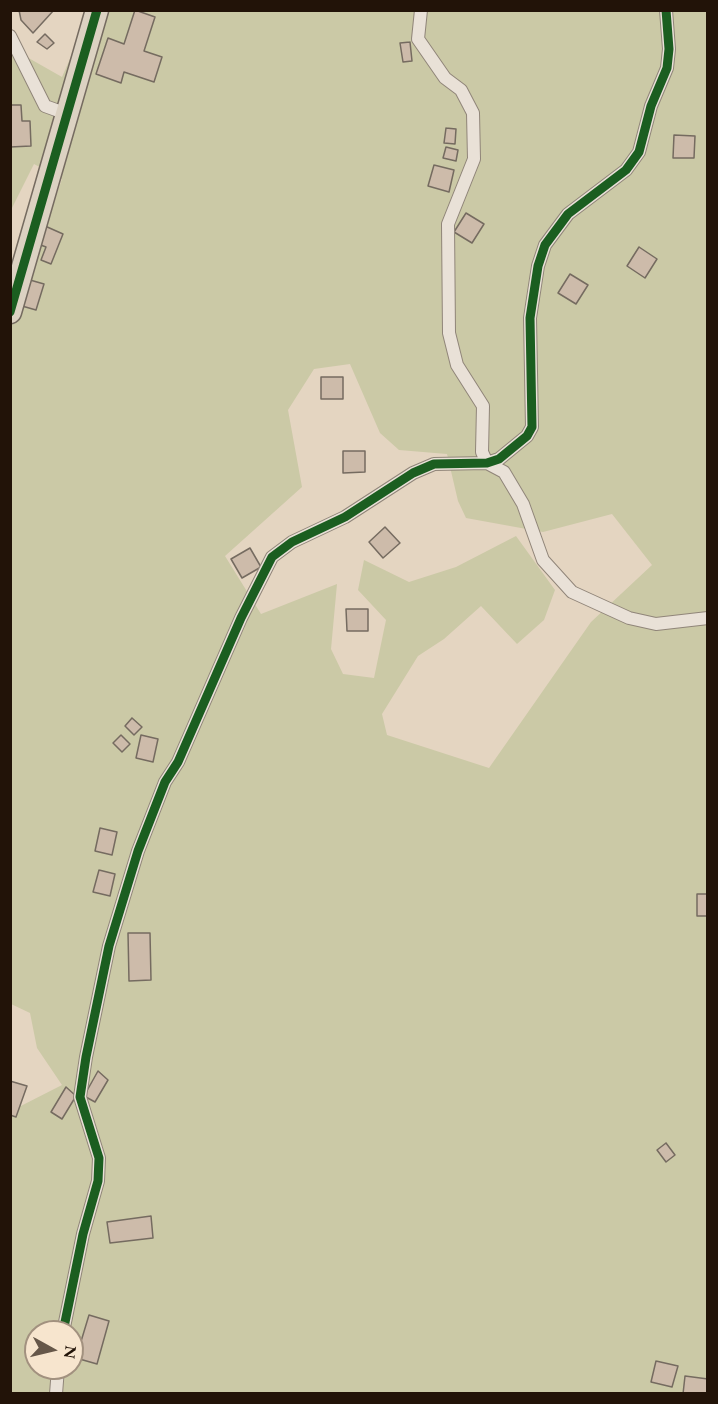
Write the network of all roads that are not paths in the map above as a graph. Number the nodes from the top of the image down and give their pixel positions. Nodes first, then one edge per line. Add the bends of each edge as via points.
1 (97, 10) edge
2 (421, 10) edge
3 (666, 10) edge
4 (10, 36) edge
5 (67, 114) junction
6 (10, 312) edge
7 (487, 463) junction
8 (708, 618) edge
9 (65, 1320) edge

1 - 5 highway
2 - 7 street via 418,39 445,78 460,90 473,113 474,159 448,224 449,333 457,365 483,406 482,452
3 - 7 street via 667,68 651,106 639,152 626,170 568,214 545,245 538,266 530,328 532,427 518,445
4 - 5 street via 45,106
5 - 6 highway
7 - 8 street via 504,472 523,504 543,560 572,592 629,618 656,624
7 - 9 street via 434,464 413,473 345,518 292,542 272,557 240,618 178,762 165,782 108,946 80,1097 99,1158 98,1181

